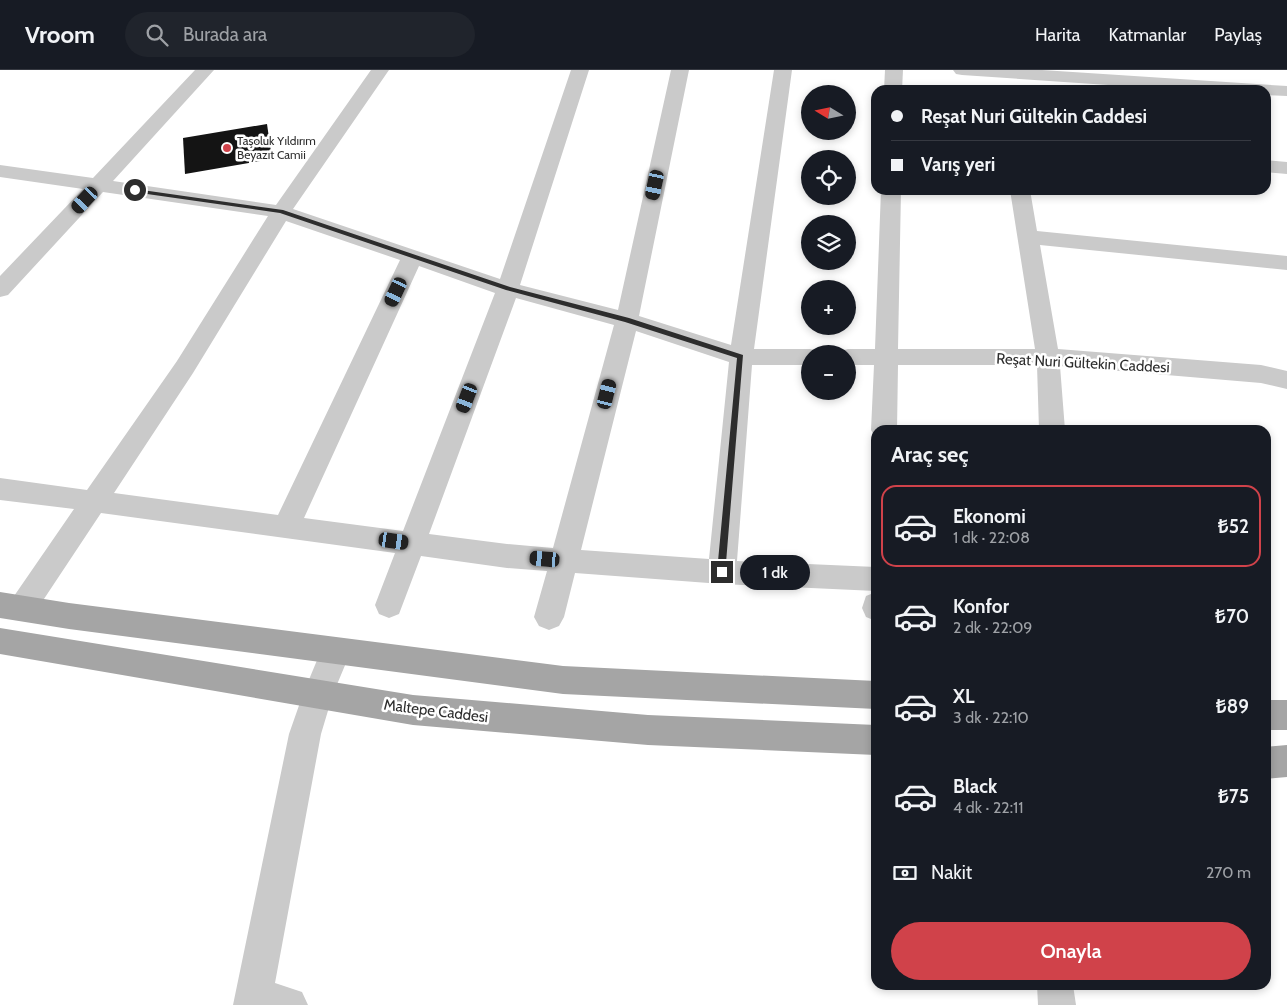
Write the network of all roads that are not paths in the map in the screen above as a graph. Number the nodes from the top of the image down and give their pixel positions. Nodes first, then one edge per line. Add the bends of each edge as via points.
1 (205, 70) edge
2 (380, 70) edge
3 (580, 70) edge
4 (680, 70) edge
5 (782, 70) edge
6 (894, 70) edge
7 (962, 70) edge
8 (1002, 78) edge
9 (893, 85) edge
10 (1155, 85) edge
11 (1271, 91) edge
12 (1287, 92) edge
13 (1271, 166) edge
14 (1287, 168) edge
15 (0, 171) edge
16 (99, 185) junction
17 (891, 195) edge
18 (1021, 195) edge
19 (281, 212) junction
20 (1028, 237) junction
21 (413, 256) junction
22 (1287, 263) edge
23 (508, 289) junction
24 (0, 290) edge
25 (627, 320) junction
26 (741, 357) junction
27 (801, 357) edge
28 (856, 357) edge
29 (887, 357) junction
30 (1048, 358) junction
31 (1287, 380) edge
32 (884, 425) edge
33 (1052, 425) edge
34 (0, 489) edge
35 (94, 502) junction
36 (286, 527) junction
37 (412, 543) junction
38 (564, 560) junction
39 (722, 572) junction
40 (871, 579) edge
41 (389, 605) dead end
42 (11, 606) edge
43 (549, 617) dead end
44 (0, 641) edge
45 (336, 651) junction
46 (318, 694) junction
47 (871, 695) edge
48 (1271, 715) edge
49 (1287, 715) edge
50 (871, 740) edge
51 (1287, 761) edge
52 (1271, 764) edge
53 (1271, 766) edge
54 (1287, 768) edge
55 (1056, 990) edge
56 (253, 1002) edge
57 (289, 1005) edge
58 (1057, 1005) edge

1 - 16 street
2 - 19 street
3 - 23 street
4 - 25 street
5 - 26 street
6 - 9 street
7 - 8 street
8 - 10 street
11 - 12 street
13 - 14 street
15 - 16 street
16 - 19 street
16 - 24 street
17 - 29 street
18 - 20 street
19 - 21 street
19 - 35 street via 185,367
20 - 22 street
20 - 30 street
21 - 23 street
21 - 36 street
23 - 25 street
23 - 37 street
25 - 26 street
25 - 38 street
26 - 27 street
26 - 39 street
28 - 29 street, Reşat Nuri Gültekin Caddesi
29 - 30 street, Reşat Nuri Gültekin Caddesi
29 - 32 street
30 - 31 street, Reşat Nuri Gültekin Caddesi via 1261,374
30 - 33 street
34 - 35 street
35 - 36 street
35 - 42 street
36 - 37 street
37 - 38 street
37 - 41 street
38 - 39 street
38 - 43 street
39 - 40 street
42 - 45 main road
44 - 46 main road, Maltepe Caddesi
45 - 46 street
45 - 47 main road via 562,680
46 - 50 main road, Maltepe Caddesi via 413,710 504,719 648,730
46 - 56 street via 305,734
48 - 49 main road
51 - 52 main road
53 - 54 main road
55 - 58 street
56 - 57 street

